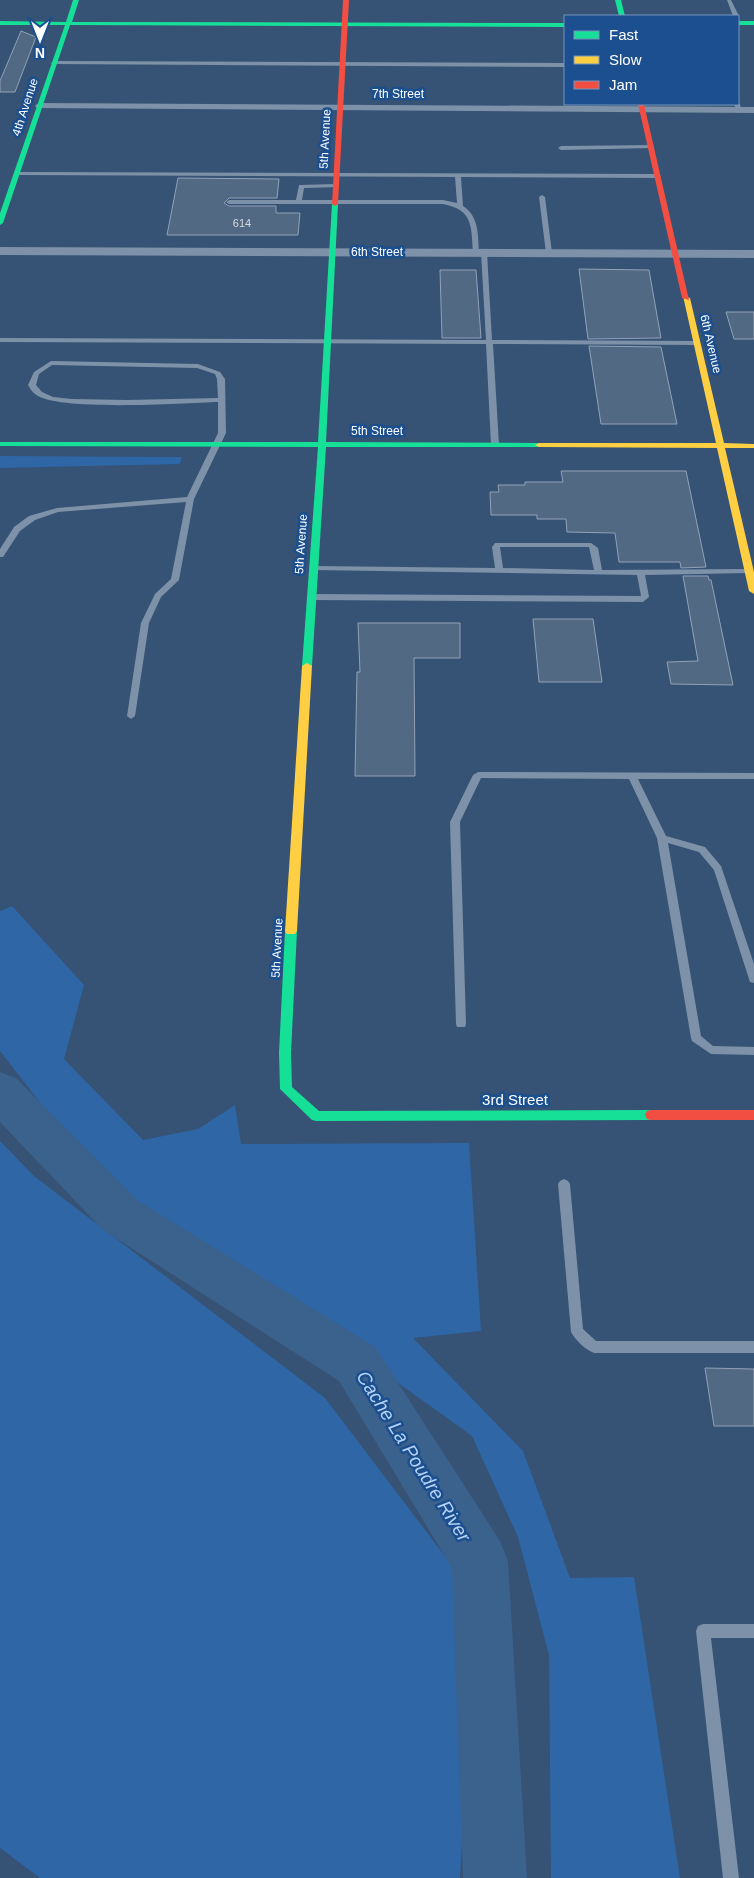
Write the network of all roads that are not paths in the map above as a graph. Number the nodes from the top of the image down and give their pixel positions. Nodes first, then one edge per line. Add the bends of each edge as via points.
1 (76, 0) edge
2 (346, 0) edge
3 (618, 0) edge
4 (729, 0) edge
5 (622, 15) edge
6 (735, 15) edge
7 (739, 22) edge
8 (739, 22) edge
9 (0, 23) edge
10 (68, 23) junction
11 (754, 23) edge
12 (344, 24) junction
13 (564, 25) edge
14 (754, 29) edge
15 (54, 63) junction
16 (342, 64) junction
17 (564, 65) edge
18 (41, 106) junction
19 (642, 106) edge
20 (738, 106) edge
21 (340, 107) junction
22 (754, 110) edge
23 (651, 146) junction
24 (562, 148) dead end
25 (17, 174) junction
26 (458, 175) junction
27 (658, 176) junction
28 (336, 180) junction
29 (542, 197) dead end
30 (229, 202) dead end
31 (300, 202) junction
32 (335, 202) junction
33 (460, 206) junction
34 (0, 223) edge
35 (0, 250) edge
36 (331, 252) junction
37 (480, 252) junction
38 (549, 253) junction
39 (676, 253) junction
40 (754, 254) edge
41 (0, 340) edge
42 (326, 342) junction
43 (489, 342) junction
44 (696, 343) junction
45 (222, 400) junction
46 (0, 444) edge
47 (215, 444) junction
48 (322, 445) junction
49 (495, 445) junction
50 (720, 446) junction
51 (754, 446) edge
52 (190, 499) junction
53 (0, 555) edge
54 (314, 568) junction
55 (499, 570) junction
56 (749, 571) junction
57 (598, 572) junction
58 (641, 573) junction
59 (754, 591) edge
60 (311, 597) junction
61 (132, 716) dead end
62 (632, 776) junction
63 (754, 776) edge
64 (662, 838) junction
65 (754, 979) edge
66 (461, 1024) dead end
67 (754, 1050) edge
68 (286, 1089) joint
69 (754, 1115) edge
70 (564, 1184) dead end
71 (754, 1347) edge
72 (754, 1631) edge
73 (731, 1878) edge

1 - 10 street, 4th Avenue
2 - 12 street, 5th Avenue
3 - 5 street
4 - 6 lane
7 - 11 street
8 - 14 street
9 - 10 street
10 - 12 street
10 - 15 street, 4th Avenue
12 - 13 street
12 - 16 street, 5th Avenue
15 - 16 lane
15 - 18 street, 4th Avenue
16 - 17 lane
16 - 21 street, 5th Avenue
18 - 21 street, 7th Street
18 - 25 street, 4th Avenue
19 - 20 street, 7th Street
19 - 21 street, 7th Street
19 - 23 street, 6th Avenue
20 - 22 street, 7th Street
21 - 28 street, 5th Avenue
23 - 24 lane
23 - 27 street, 6th Avenue
25 - 28 lane
25 - 34 street, 4th Avenue
26 - 27 lane
26 - 28 lane
26 - 33 lane
27 - 39 street, 6th Avenue
28 - 31 lane via 301,186
28 - 32 street, 5th Avenue
29 - 38 lane
30 - 31 lane
31 - 32 lane
32 - 33 lane via 443,202
32 - 36 street, 5th Avenue
33 - 37 lane via 470,213
35 - 36 street, 6th Street
36 - 37 street, 6th Street
36 - 42 street, 5th Avenue
37 - 38 street, 6th Street
37 - 43 lane
38 - 39 street, 6th Street
39 - 40 street, 6th Street
39 - 44 street, 6th Avenue
41 - 42 lane
42 - 43 lane
42 - 48 street, 5th Avenue
43 - 44 lane
43 - 49 lane
44 - 50 street, 6th Avenue
45 - 45 lane via 218,373 198,366 51,363 36,373 32,385 39,394 85,402
45 - 47 lane via 222,433
46 - 47 street, 5th Street
47 - 48 street, 5th Street
47 - 52 lane
48 - 49 street, 5th Street
48 - 54 street, 5th Avenue
49 - 50 street, 5th Street
50 - 51 street, 5th Street
50 - 56 street, 6th Avenue
52 - 53 lane via 57,510 32,518 17,529
52 - 61 lane via 175,580 158,596 145,623
54 - 55 lane
54 - 60 street, 5th Avenue
55 - 57 lane
55 - 57 lane via 498,545 591,545
56 - 58 lane
56 - 59 street, 6th Avenue
57 - 58 lane
58 - 60 lane via 643,599
60 - 68 street, 5th Avenue via 286,1024
62 - 63 lane
62 - 64 lane
62 - 66 lane via 478,775 455,822
64 - 65 lane via 702,849 718,869
64 - 67 lane via 696,1038 711,1050
68 - 69 street, 3rd Street via 316,1116
70 - 71 lane via 577,1332 594,1346
72 - 73 lane via 703,1631

